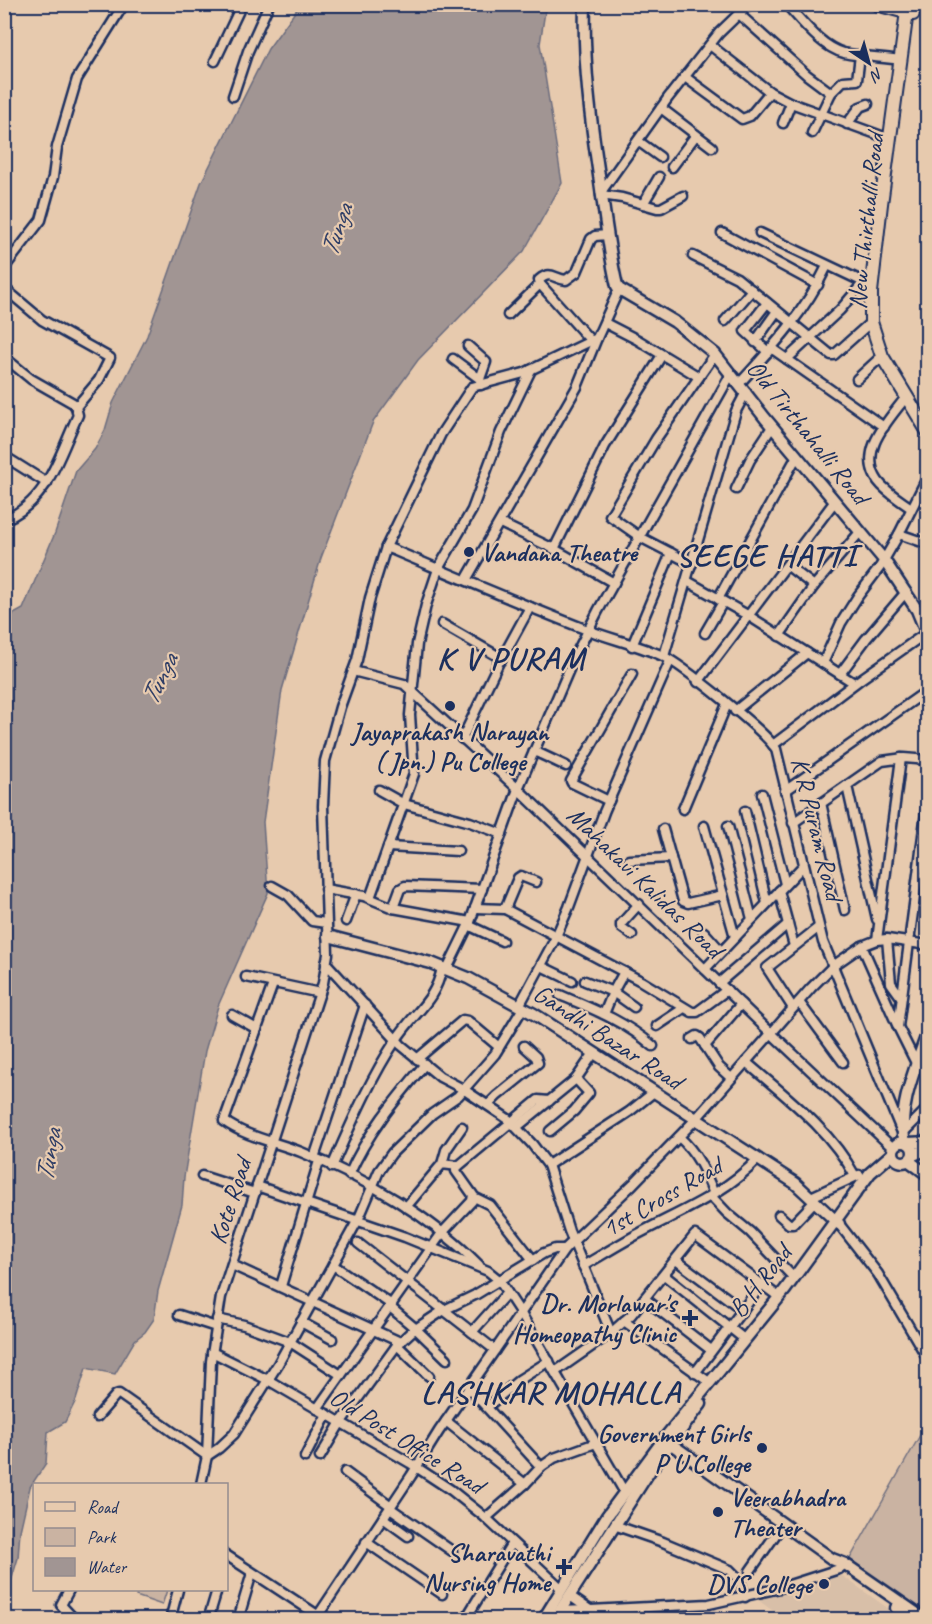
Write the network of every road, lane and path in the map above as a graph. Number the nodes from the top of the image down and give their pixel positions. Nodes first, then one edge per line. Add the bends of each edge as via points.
1 (124, 4) edge
2 (242, 4) edge
3 (269, 4) edge
4 (585, 4) edge
5 (749, 4) edge
6 (786, 4) edge
7 (876, 4) edge
8 (891, 8) junction
9 (911, 8) edge
10 (739, 14) junction
11 (905, 28) junction
12 (710, 45) junction
13 (860, 55) junction
14 (901, 60) junction
15 (215, 61) dead end
16 (685, 77) junction
17 (770, 92) junction
18 (831, 93) junction
19 (233, 96) dead end
20 (791, 103) junction
21 (868, 104) dead end
22 (661, 108) junction
23 (820, 114) junction
24 (783, 123) dead end
25 (847, 124) junction
26 (812, 133) dead end
27 (696, 135) junction
28 (890, 139) junction
29 (638, 141) junction
30 (712, 147) dead end
31 (660, 157) dead end
32 (672, 166) dead end
33 (659, 177) dead end
34 (601, 194) junction
35 (682, 196) dead end
36 (643, 204) junction
37 (722, 233) dead end
38 (760, 233) dead end
39 (607, 235) junction
40 (693, 256) dead end
41 (827, 266) junction
42 (4, 268) edge
43 (872, 281) junction
44 (540, 284) junction
45 (818, 285) junction
46 (4, 288) edge
47 (619, 289) junction
48 (752, 290) junction
49 (767, 303) junction
50 (777, 311) junction
51 (508, 315) dead end
52 (725, 321) dead end
53 (871, 322) junction
54 (605, 323) junction
55 (792, 324) junction
56 (809, 338) junction
57 (594, 340) junction
58 (755, 342) junction
59 (468, 346) dead end
60 (770, 350) junction
61 (715, 354) junction
62 (662, 355) junction
63 (882, 356) junction
64 (5, 358) edge
65 (453, 360) dead end
66 (787, 360) junction
67 (531, 370) junction
68 (731, 374) junction
69 (699, 377) junction
70 (857, 379) dead end
71 (481, 382) junction
72 (742, 388) junction
73 (906, 398) junction
74 (76, 406) junction
75 (927, 421) edge
76 (772, 427) junction
77 (884, 427) junction
78 (927, 432) edge
79 (4, 456) edge
80 (797, 456) junction
81 (927, 476) edge
82 (47, 483) junction
83 (736, 489) dead end
84 (834, 501) junction
85 (911, 508) junction
86 (4, 520) edge
87 (500, 523) junction
88 (860, 532) junction
89 (899, 534) junction
90 (640, 537) junction
91 (927, 544) edge
92 (386, 547) junction
93 (554, 549) junction
94 (671, 553) junction
95 (884, 560) junction
96 (692, 564) junction
97 (787, 565) junction
98 (438, 569) junction
99 (466, 580) junction
100 (687, 581) junction
101 (614, 583) junction
102 (814, 586) junction
103 (906, 592) junction
104 (721, 600) junction
105 (530, 607) junction
106 (749, 616) junction
107 (442, 624) dead end
108 (588, 631) junction
109 (705, 633) dead end
110 (927, 635) edge
111 (779, 636) junction
112 (632, 646) junction
113 (807, 653) junction
114 (667, 659) junction
115 (501, 660) junction
116 (823, 663) junction
117 (353, 671) junction
118 (632, 674) dead end
119 (840, 674) junction
120 (698, 682) junction
121 (854, 683) junction
122 (927, 690) edge
123 (412, 692) junction
124 (727, 704) junction
125 (735, 711) junction
126 (462, 739) junction
127 (773, 745) junction
128 (534, 752) junction
129 (901, 758) junction
130 (927, 760) edge
131 (566, 766) dead end
132 (847, 786) junction
133 (518, 789) junction
134 (379, 790) dead end
135 (785, 791) junction
136 (762, 794) dead end
137 (927, 797) edge
138 (609, 801) junction
139 (821, 803) junction
140 (404, 804) junction
141 (683, 809) dead end
142 (745, 811) dead end
143 (793, 823) junction
144 (704, 826) dead end
145 (728, 826) dead end
146 (663, 829) dead end
147 (502, 834) junction
148 (388, 847) junction
149 (458, 851) dead end
150 (587, 855) junction
151 (671, 858) junction
152 (629, 860) dead end
153 (803, 866) junction
154 (536, 882) dead end
155 (785, 884) junction
156 (272, 886) dead end
157 (325, 889) junction
158 (482, 889) junction
159 (779, 891) junction
160 (356, 894) junction
161 (723, 895) junction
162 (370, 898) junction
163 (767, 903) junction
164 (639, 904) junction
165 (393, 908) junction
166 (475, 908) junction
167 (505, 909) junction
168 (845, 910) dead end
169 (752, 919) junction
170 (346, 921) dead end
171 (326, 923) junction
172 (469, 924) junction
173 (788, 924) junction
174 (878, 926) junction
175 (819, 927) junction
176 (704, 932) dead end
177 (632, 935) dead end
178 (328, 936) junction
179 (556, 936) junction
180 (735, 937) junction
181 (887, 939) junction
182 (877, 940) junction
183 (502, 941) dead end
184 (910, 942) junction
185 (927, 945) edge
186 (794, 946) junction
187 (862, 946) junction
188 (721, 951) junction
189 (326, 963) junction
190 (541, 966) junction
191 (832, 966) junction
192 (445, 968) junction
193 (705, 969) junction
194 (624, 972) junction
195 (246, 977) dead end
196 (572, 981) dead end
197 (585, 981) dead end
198 (719, 983) junction
199 (273, 984) junction
200 (727, 990) junction
201 (613, 992) junction
202 (320, 993) junction
203 (560, 995) dead end
204 (902, 997) junction
205 (741, 1004) junction
206 (365, 1005) junction
207 (796, 1005) junction
208 (521, 1007) junction
209 (634, 1007) dead end
210 (684, 1008) junction
211 (604, 1014) junction
212 (232, 1015) dead end
213 (657, 1026) dead end
214 (898, 1027) junction
215 (257, 1029) junction
216 (927, 1031) edge
217 (771, 1033) junction
218 (692, 1039) dead end
219 (395, 1040) junction
220 (524, 1046) dead end
221 (653, 1046) dead end
222 (705, 1046) junction
223 (499, 1047) junction
224 (594, 1053) junction
225 (921, 1060) edge
226 (421, 1062) junction
227 (746, 1062) junction
228 (843, 1062) dead end
229 (731, 1078) junction
230 (576, 1079) junction
231 (463, 1089) junction
232 (654, 1092) junction
233 (488, 1106) junction
234 (927, 1108) edge
235 (695, 1120) junction
236 (514, 1124) junction
237 (462, 1127) dead end
238 (550, 1131) dead end
239 (679, 1137) junction
240 (904, 1137) junction
241 (271, 1142) junction
242 (927, 1142) edge
243 (927, 1149) edge
244 (894, 1154) junction
245 (912, 1158) junction
246 (758, 1159) junction
247 (316, 1160) junction
248 (442, 1164) junction
249 (548, 1165) junction
250 (458, 1166) junction
251 (927, 1166) edge
252 (332, 1167) junction
253 (870, 1173) junction
254 (349, 1175) junction
255 (927, 1175) edge
256 (202, 1176) dead end
257 (855, 1176) junction
258 (373, 1187) junction
259 (256, 1190) junction
260 (712, 1195) junction
261 (474, 1197) junction
262 (813, 1199) junction
263 (306, 1203) junction
264 (406, 1207) junction
265 (778, 1215) dead end
266 (358, 1220) junction
267 (837, 1222) junction
268 (442, 1233) junction
269 (573, 1241) junction
270 (358, 1243) dead end
271 (432, 1247) junction
272 (566, 1249) junction
273 (533, 1260) junction
274 (676, 1260) junction
275 (231, 1265) junction
276 (333, 1265) junction
277 (583, 1266) junction
278 (483, 1269) junction
279 (664, 1275) junction
280 (793, 1277) junction
281 (498, 1280) junction
282 (408, 1281) junction
283 (762, 1284) junction
284 (281, 1286) junction
285 (507, 1293) junction
286 (779, 1297) junction
287 (645, 1299) junction
288 (313, 1301) junction
289 (391, 1306) junction
290 (444, 1310) junction
291 (743, 1310) junction
292 (520, 1312) junction
293 (179, 1315) dead end
294 (302, 1322) junction
295 (624, 1322) junction
296 (217, 1323) junction
297 (729, 1327) junction
298 (375, 1329) junction
299 (416, 1329) junction
300 (472, 1332) junction
301 (611, 1333) junction
302 (332, 1339) dead end
303 (744, 1339) junction
304 (290, 1342) junction
305 (399, 1344) junction
306 (495, 1350) junction
307 (711, 1350) junction
308 (212, 1352) junction
309 (447, 1359) dead end
310 (927, 1359) edge
311 (549, 1361) junction
312 (555, 1372) junction
313 (695, 1373) junction
314 (341, 1375) junction
315 (429, 1376) dead end
316 (268, 1380) junction
317 (709, 1382) junction
318 (469, 1388) junction
319 (487, 1407) junction
320 (317, 1409) junction
321 (327, 1414) junction
322 (97, 1418) dead end
323 (446, 1420) junction
324 (341, 1422) junction
325 (667, 1441) junction
326 (596, 1443) junction
327 (207, 1456) junction
328 (320, 1457) dead end
329 (305, 1458) dead end
330 (417, 1467) junction
331 (541, 1467) junction
332 (345, 1472) dead end
333 (201, 1483) edge
334 (525, 1484) junction
335 (625, 1493) junction
336 (390, 1507) junction
337 (383, 1518) junction
338 (486, 1518) junction
339 (783, 1524) junction
340 (614, 1525) junction
341 (408, 1536) dead end
342 (366, 1542) junction
343 (512, 1543) junction
344 (452, 1551) dead end
345 (228, 1558) edge
346 (842, 1566) junction
347 (750, 1570) dead end
348 (252, 1573) junction
349 (68, 1591) edge
350 (178, 1591) edge
351 (218, 1591) edge
352 (566, 1593) junction
353 (442, 1594) dead end
354 (745, 1597) junction
355 (590, 1610) junction
356 (557, 1615) edge
357 (320, 1618) edge
358 (75, 1620) edge
359 (171, 1620) edge
360 (208, 1620) edge
361 (238, 1620) edge
362 (465, 1620) edge
363 (543, 1620) edge
364 (913, 1620) edge
365 (926, 1620) edge

1 - 42 street via 77,79 41,220
2 - 15 street
3 - 19 street
4 - 34 main road via 590,116
5 - 10 street
6 - 13 street via 832,48
7 - 8 highway
8 - 9 highway
8 - 11 highway
9 - 11 highway
9 - 43 highway, New Thirthalli Road
10 - 12 street
10 - 18 street
11 - 14 highway
12 - 16 street
12 - 17 street
13 - 14 street
13 - 18 street via 857,80 843,81
14 - 28 highway
16 - 17 street via 742,118 750,116
16 - 22 street
17 - 20 street
18 - 23 street
20 - 23 street
20 - 24 street
21 - 25 street via 860,107
22 - 27 street
22 - 29 street
23 - 25 street
23 - 26 street
25 - 28 street
27 - 30 street
27 - 32 street
28 - 43 highway
29 - 31 street
29 - 34 street
33 - 36 street
34 - 36 street
34 - 39 main road
35 - 36 street via 661,208
37 - 45 street
38 - 41 street
39 - 44 street via 591,238 571,278 561,280 547,274 539,280
39 - 47 main road
40 - 48 street via 731,274
41 - 43 street
41 - 45 street
43 - 53 highway
43 - 56 street
43 - 75 highway, New Thirthalli Road via 881,339
44 - 51 street
44 - 57 street
45 - 55 street
46 - 74 street via 42,320 111,358 99,380
47 - 54 street
47 - 61 main road, Old Tirthahalli Road via 675,322
48 - 49 street
48 - 52 street
49 - 50 street
49 - 58 street via 745,329
50 - 55 street
50 - 58 street
53 - 56 street via 834,355
53 - 63 highway
54 - 57 street
54 - 62 street
55 - 56 street
55 - 60 street
56 - 66 street
57 - 67 street
57 - 87 street via 577,387
58 - 60 street
59 - 71 street via 486,362
60 - 66 street
60 - 72 street
61 - 68 main road, Old Tirthahalli Road
61 - 69 street
62 - 69 street
62 - 93 street via 605,446
63 - 70 street
63 - 73 highway
64 - 74 street
65 - 71 street
66 - 77 street
67 - 71 street
67 - 98 street via 501,432 472,510
68 - 72 main road, Old Tirthahalli Road
68 - 90 street
69 - 90 street via 610,514 611,519
71 - 92 street, Kote Road via 472,387 441,434
72 - 76 main road, Old Tirthahalli Road
72 - 96 street
73 - 77 street
73 - 78 highway
74 - 82 street via 78,415
76 - 80 main road, Old Tirthahalli Road
76 - 83 street
77 - 85 street via 871,451 874,474 879,483
79 - 82 street
80 - 84 main road, Old Tirthahalli Road
80 - 104 street
81 - 85 street
82 - 86 street via 38,497
84 - 88 main road, Old Tirthahalli Road
84 - 97 street
85 - 89 street
87 - 93 street
87 - 99 street
88 - 95 main road, Old Tirthahalli Road
88 - 102 street
89 - 91 street
89 - 95 street
90 - 94 street
90 - 101 street
92 - 98 street, K R Puram Road
92 - 117 street, Kote Road
93 - 101 street
94 - 96 street
94 - 112 street
95 - 103 main road, Old Tirthahalli Road
95 - 116 street via 842,623
96 - 100 street
97 - 102 street
97 - 106 street
98 - 99 street, K R Puram Road
98 - 123 street via 417,644
99 - 105 street, K R Puram Road
100 - 104 street
100 - 114 street
101 - 108 street
102 - 111 street
103 - 110 main road, Old Tirthahalli Road
103 - 119 street
104 - 106 street
104 - 109 street
105 - 108 street, K R Puram Road
105 - 115 street
106 - 111 street
106 - 120 street
107 - 115 street
108 - 112 street, K R Puram Road
108 - 128 street
110 - 121 street
111 - 113 street
112 - 114 street, K R Puram Road
113 - 116 street
113 - 125 street
114 - 120 street, K R Puram Road
114 - 138 street
115 - 126 street
116 - 119 street
117 - 123 street, Mahakavi Kalidas Road via 404,684
117 - 157 street, Kote Road via 325,761
118 - 138 street via 571,781
119 - 121 street
120 - 124 street, K R Puram Road
121 - 127 street
122 - 135 street
123 - 126 street, Mahakavi Kalidas Road
123 - 140 street via 414,774
124 - 125 street, K R Puram Road
124 - 141 street
125 - 127 street, K R Puram Road
126 - 133 street, Mahakavi Kalidas Road
127 - 135 street, K R Puram Road
128 - 131 street
128 - 133 street
129 - 130 street
129 - 132 street via 882,761
129 - 174 street
132 - 139 street
132 - 174 street
133 - 147 street
133 - 150 street, Mahakavi Kalidas Road
134 - 140 street
135 - 143 street, K R Puram Road
136 - 155 street
137 - 184 street
138 - 150 street
139 - 143 street
139 - 168 street
140 - 147 street
140 - 148 street
142 - 163 street
143 - 153 street, K R Puram Road
144 - 161 street
145 - 169 street
146 - 151 street
147 - 158 street
148 - 149 street
148 - 162 street
150 - 164 street, Mahakavi Kalidas Road
150 - 179 street
151 - 152 street
151 - 161 street via 685,903
153 - 155 street
153 - 175 street, K R Puram Road
154 - 167 street via 518,878
155 - 159 street
156 - 171 street via 288,896 312,921
157 - 160 street
157 - 171 street, Kote Road
158 - 165 street via 405,886 400,888
158 - 166 street
159 - 163 street
159 - 173 street
160 - 162 street
160 - 170 street
161 - 180 street
162 - 165 street
163 - 169 street
164 - 177 street via 621,924
164 - 193 street, Mahakavi Kalidas Road
165 - 172 street
166 - 167 street
166 - 172 street
167 - 179 street
169 - 180 street
171 - 178 street, Kote Road
172 - 183 street
172 - 192 street
173 - 186 street
173 - 198 street
174 - 182 street
175 - 186 street
175 - 191 street, K R Puram Road
176 - 188 street
178 - 189 street, Kote Road
178 - 192 main road, Gandhi Bazar Road
179 - 190 street
179 - 194 street
180 - 188 street
181 - 182 street
181 - 184 street
181 - 204 street via 891,983
182 - 187 street
184 - 185 street
184 - 204 street
186 - 207 street via 767,969
187 - 191 street
187 - 214 street
188 - 193 street
189 - 202 street, Kote Road
189 - 206 street
190 - 196 street
190 - 208 street
191 - 207 street
191 - 240 street, K R Puram Road
192 - 208 main road, Gandhi Bazar Road
192 - 219 street via 432,997
193 - 198 street, Mahakavi Kalidas Road
194 - 201 street
194 - 210 street
195 - 199 street
197 - 201 street
198 - 200 street, Mahakavi Kalidas Road
199 - 202 street
199 - 215 street
200 - 205 street, Mahakavi Kalidas Road
200 - 210 street via 697,1012
201 - 209 street
201 - 211 street
202 - 241 street, Kote Road
203 - 211 street
204 - 214 street
205 - 217 street, Mahakavi Kalidas Road
205 - 222 street
206 - 219 street
206 - 247 street
207 - 217 street
207 - 228 street
208 - 223 street
208 - 224 main road, Gandhi Bazar Road
210 - 213 street
211 - 221 street via 633,1029
212 - 215 street
214 - 225 street
215 - 241 street via 224,1121
216 - 225 main road
217 - 227 street
217 - 244 street, Mahakavi Kalidas Road
218 - 222 street via 698,1036
219 - 226 street
219 - 252 street
220 - 233 street via 538,1063
222 - 229 street
223 - 226 street via 463,1020
223 - 231 street
224 - 230 street
224 - 232 main road, Gandhi Bazar Road
225 - 240 main road via 906,1105
226 - 231 street
226 - 254 street via 361,1148
227 - 229 street
227 - 257 street via 836,1144
229 - 235 street
230 - 236 street via 549,1101 538,1100
230 - 238 street via 589,1093
231 - 233 street
231 - 258 street via 392,1153
232 - 235 main road, Gandhi Bazar Road
232 - 249 street
233 - 236 street
234 - 240 street
235 - 239 street
235 - 246 main road, Gandhi Bazar Road
236 - 249 street
236 - 250 street
237 - 248 street via 446,1150
239 - 260 street via 699,1159
239 - 269 street
240 - 242 main road
240 - 244 main road
240 - 245 main road via 913,1148
241 - 247 street
241 - 259 street, Kote Road
243 - 245 main road
244 - 245 main road via 902,1162
244 - 253 main road, B H Road
244 - 267 main road
245 - 251 main road
245 - 255 main road
246 - 260 street, 1st Cross Road via 745,1173
246 - 262 main road, Gandhi Bazar Road
247 - 252 street
247 - 263 street
248 - 250 street
248 - 264 street
249 - 269 street
250 - 261 street via 456,1171
252 - 254 street
253 - 257 street
253 - 267 main road, B H Road
254 - 258 street
256 - 259 street
257 - 262 street
258 - 264 street
258 - 266 street
259 - 263 street
259 - 275 street, Kote Road
260 - 277 street, 1st Cross Road
260 - 280 street
261 - 268 street
261 - 273 street via 490,1205
262 - 265 street via 793,1224
262 - 267 main road, Gandhi Bazar Road
263 - 266 street
263 - 284 street
264 - 268 street
266 - 271 street
266 - 276 street
267 - 280 main road, B H Road
267 - 310 street via 878,1274
267 - 325 main road via 789,1293
268 - 271 street
268 - 278 street
269 - 272 street
269 - 277 street
270 - 282 street
271 - 278 street
271 - 282 street
272 - 273 street via 555,1249
272 - 292 street
273 - 281 street
274 - 279 street
274 - 283 street via 695,1235
274 - 291 street
275 - 284 street
275 - 296 street, Kote Road
276 - 288 street
276 - 289 street
277 - 301 street
278 - 281 street
279 - 287 street
279 - 297 street
280 - 286 main road, B H Road
281 - 285 street
281 - 290 street
282 - 289 street
282 - 290 street
283 - 286 street
283 - 291 street
284 - 288 street
285 - 292 street
285 - 300 street
286 - 303 main road, B H Road
287 - 295 street
287 - 307 street
288 - 294 street
288 - 298 street
289 - 298 street
289 - 299 street
290 - 299 street
290 - 300 street
291 - 297 street
292 - 306 street
292 - 311 street
293 - 296 street
294 - 302 street
294 - 304 street
295 - 301 street
295 - 313 street
296 - 304 street via 244,1325
296 - 308 street, Kote Road
297 - 303 street
297 - 307 street
298 - 305 street
298 - 314 street
299 - 305 street
299 - 309 street
300 - 306 street
301 - 312 street
303 - 317 main road, B H Road
304 - 314 street
304 - 316 street
305 - 315 street
305 - 324 street
306 - 318 street
307 - 313 street
308 - 316 street, Old Post Office Road
308 - 327 street, Kote Road
311 - 312 street
311 - 319 street
312 - 326 street
313 - 317 street
314 - 320 street
316 - 320 street, Old Post Office Road
316 - 327 street via 234,1434
317 - 325 main road, B H Road
318 - 319 street
318 - 323 street
319 - 331 street
320 - 321 street, Old Post Office Road
321 - 324 street, Old Post Office Road
321 - 329 street
322 - 327 street via 116,1395 121,1395
323 - 330 street
323 - 334 street
324 - 328 street
324 - 330 street, Old Post Office Road
325 - 335 main road
325 - 339 main road
325 - 340 main road
326 - 331 street via 554,1458
326 - 335 street
327 - 333 street, Kote Road
330 - 336 street
330 - 338 street, Old Post Office Road
331 - 334 street
332 - 336 street
334 - 338 street
335 - 352 main road via 607,1516
336 - 337 street
336 - 344 street
337 - 341 street
337 - 342 street
338 - 343 street, Old Post Office Road
339 - 346 main road
339 - 347 street
340 - 352 main road
340 - 354 street via 730,1570 739,1579
342 - 353 street
342 - 357 street
343 - 352 street, Old Post Office Road
343 - 362 street
345 - 348 street
346 - 354 street
346 - 364 main road
346 - 365 main road
348 - 357 street
348 - 361 street
349 - 358 street via 61,1605
350 - 359 street
351 - 360 street
352 - 355 street, Old Post Office Road
352 - 356 main road
352 - 363 main road
354 - 355 street via 709,1604
355 - 356 street

